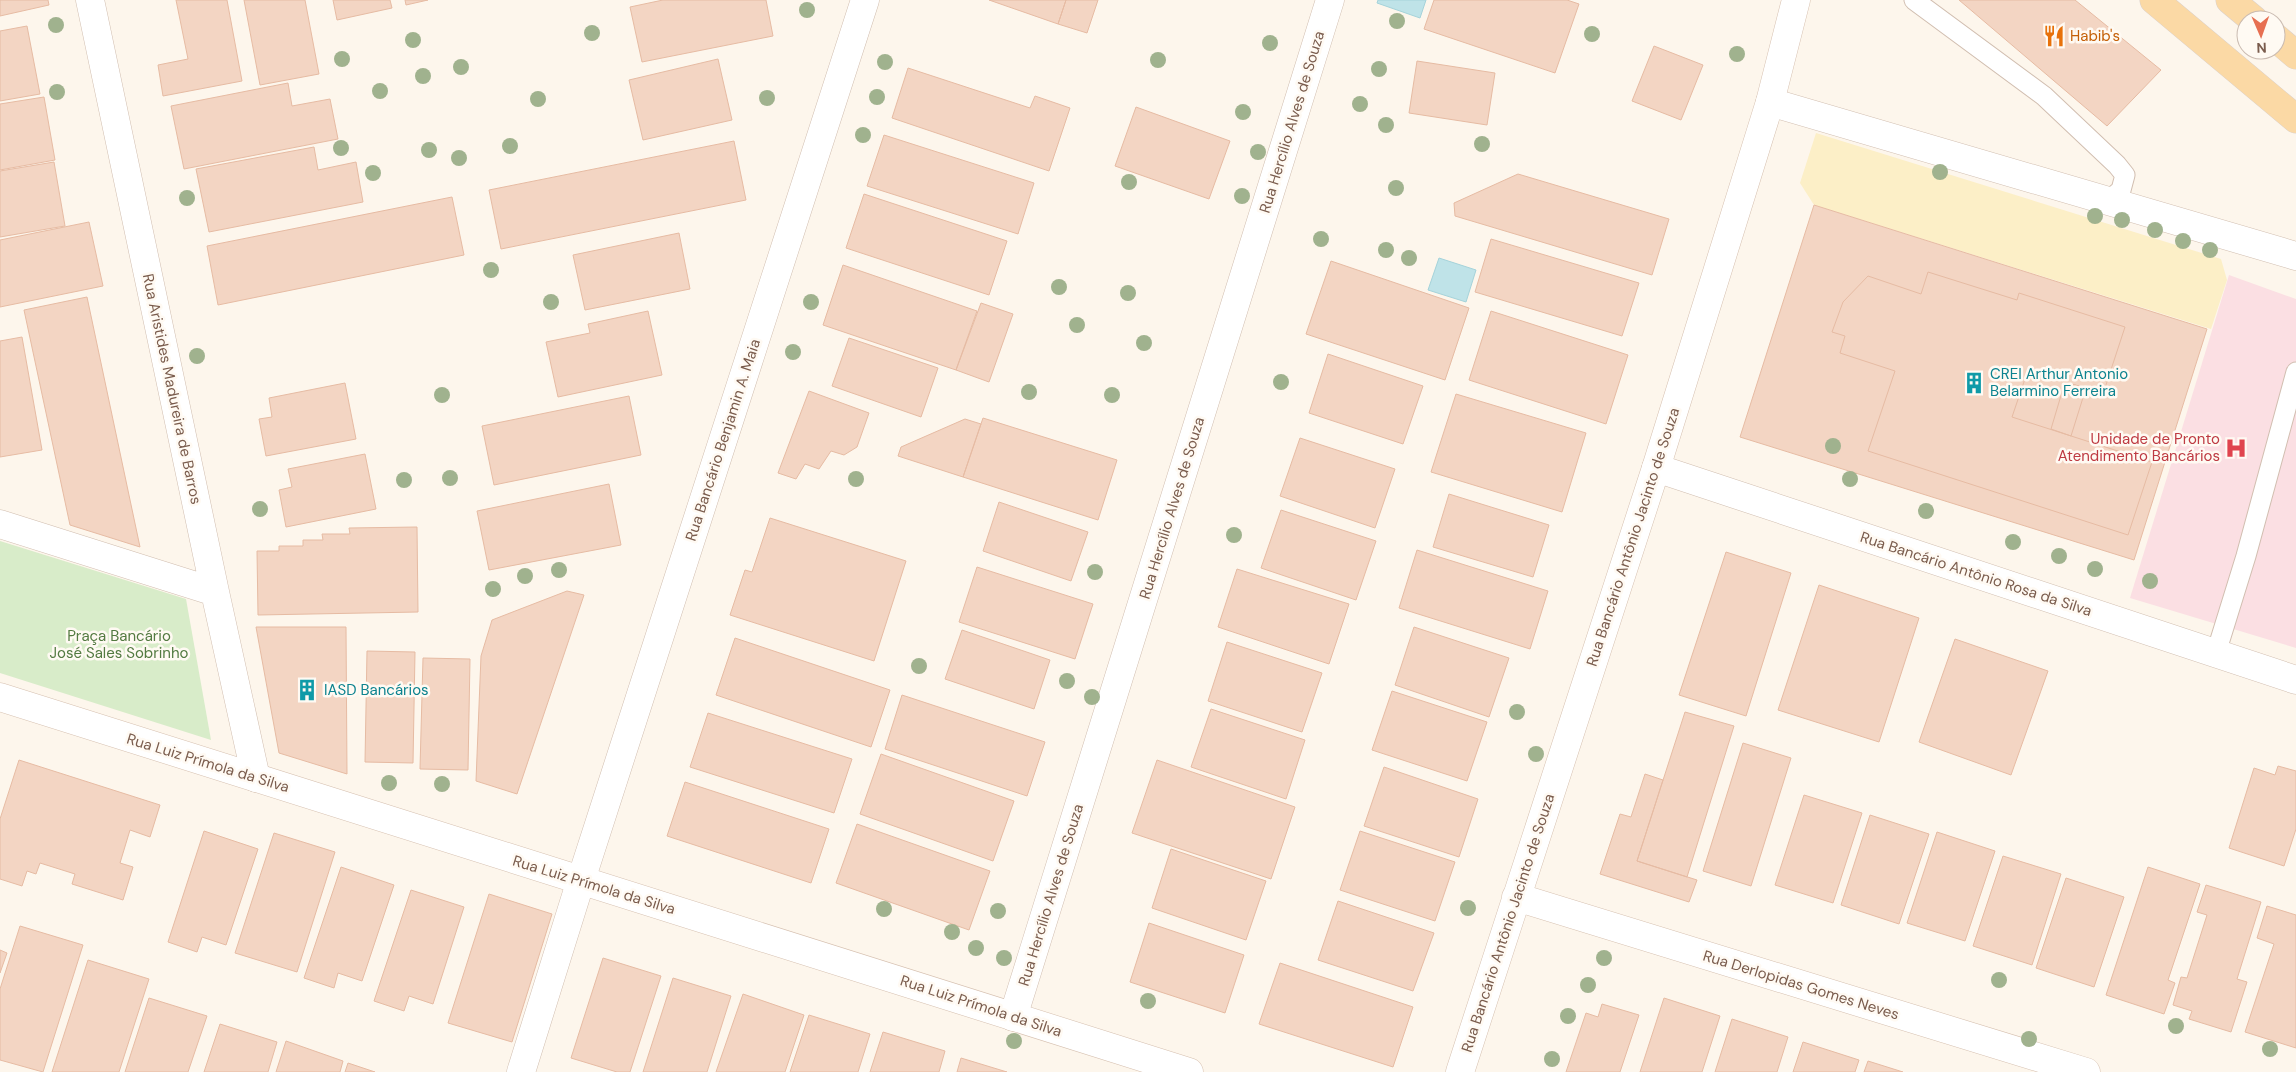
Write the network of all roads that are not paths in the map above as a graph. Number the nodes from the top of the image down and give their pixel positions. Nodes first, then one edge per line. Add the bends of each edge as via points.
1 (90, 0) edge
2 (865, 0) edge
3 (1330, 0) edge
4 (1796, 0) edge
5 (1914, 0) edge
6 (2154, 0) edge
7 (2230, 0) edge
8 (2242, 10) edge
9 (2286, 46) edge
10 (2296, 55) edge
11 (1770, 102) junction
12 (2296, 119) edge
13 (2109, 200) junction
14 (2296, 256) edge
15 (2296, 372) edge
16 (1656, 468) junction
17 (0, 524) edge
18 (215, 592) junction
19 (2216, 653) junction
20 (2296, 680) edge
21 (0, 697) edge
22 (256, 778) junction
23 (581, 880) junction
24 (1516, 897) junction
25 (1013, 1017) junction
26 (521, 1072) edge
27 (1189, 1072) edge
28 (1460, 1072) edge
29 (2086, 1072) edge

1 - 18 street, Rua Aristides Madureira de Barros
2 - 23 street, Rua Bancário Benjamin A. Maia
3 - 25 street, Rua Hercílio Alves de Souza
4 - 11 street, Rua Bancário Antônio Jacinto de Souza
5 - 13 lane via 2044,96 2117,165 2125,175 2121,190
6 - 12 main road
7 - 8 main road
9 - 10 main road
11 - 13 street
11 - 16 street, Rua Bancário Antônio Jacinto de Souza
13 - 14 street
15 - 19 lane
16 - 19 street, Rua Bancário Antônio Rosa da Silva
16 - 24 street, Rua Bancário Antônio Jacinto de Souza
17 - 18 street
18 - 22 street, Rua Aristides Madureira de Barros
19 - 20 street, Rua Bancário Antônio Rosa da Silva
21 - 22 street, Rua Luiz Prímola da Silva
22 - 23 street, Rua Luiz Prímola da Silva
23 - 25 street, Rua Luiz Prímola da Silva
23 - 26 street, Rua Bancário Benjamin A. Maia
24 - 28 street, Rua Bancário Antônio Jacinto de Souza
24 - 29 street, Rua Derlopidas Gomes Neves
25 - 27 street, Rua Luiz Prímola da Silva

